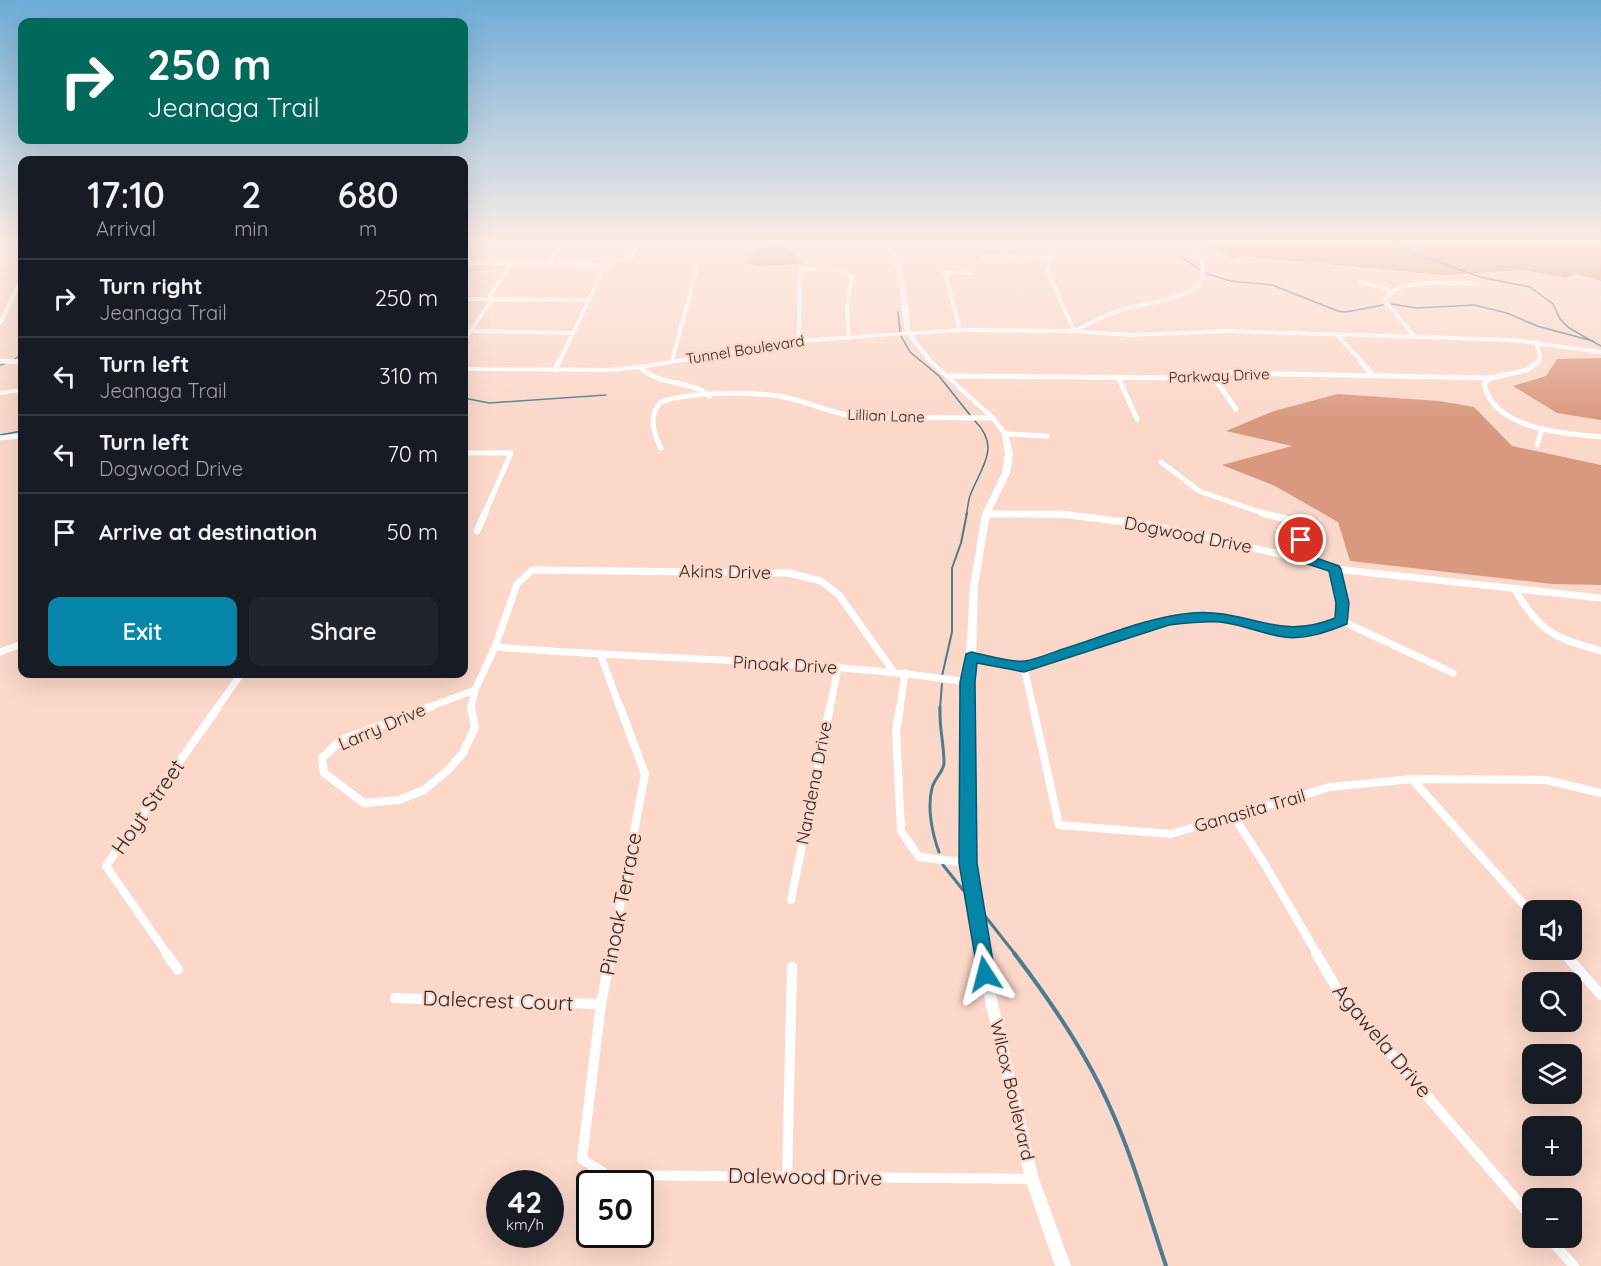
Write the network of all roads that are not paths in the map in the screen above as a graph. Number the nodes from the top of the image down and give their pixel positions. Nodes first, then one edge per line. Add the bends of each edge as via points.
1 (14, 301) edge
2 (491, 301) edge
3 (587, 301) edge
4 (688, 301) edge
5 (800, 301) edge
6 (849, 301) edge
7 (904, 301) edge
8 (953, 301) edge
9 (1061, 301) edge
10 (1160, 301) edge
11 (1385, 301) edge
12 (0, 323) edge
13 (960, 330) junction
14 (470, 331) junction
15 (1074, 331) junction
16 (572, 333) junction
17 (908, 333) junction
18 (468, 334) edge
19 (1337, 335) junction
20 (1415, 336) junction
21 (849, 338) junction
22 (799, 341) junction
23 (1536, 342) junction
24 (1601, 351) edge
25 (0, 360) edge
26 (672, 361) junction
27 (18, 362) edge
28 (640, 367) junction
29 (468, 369) edge
30 (555, 370) junction
31 (1212, 375) junction
32 (1373, 375) junction
33 (948, 376) junction
34 (1118, 377) junction
35 (1491, 378) junction
36 (18, 391) edge
37 (0, 393) edge
38 (710, 396) junction
39 (1236, 409) dead end
40 (993, 418) junction
41 (1137, 419) dead end
42 (1542, 429) junction
43 (1005, 434) junction
44 (1047, 435) dead end
45 (18, 436) edge
46 (1601, 437) edge
47 (0, 438) edge
48 (1537, 445) dead end
49 (661, 448) dead end
50 (468, 453) edge
51 (1161, 462) dead end
52 (986, 514) junction
53 (477, 531) dead end
54 (1311, 561) junction
55 (1335, 569) junction
56 (517, 584) joint
57 (1515, 590) junction
58 (1601, 598) edge
59 (1342, 621) junction
60 (18, 645) edge
61 (495, 647) junction
62 (1601, 651) edge
63 (0, 652) edge
64 (601, 656) junction
65 (971, 657) junction
66 (838, 667) junction
67 (1024, 667) junction
68 (894, 671) junction
69 (905, 673) junction
70 (1453, 673) dead end
71 (238, 678) edge
72 (968, 682) junction
73 (475, 690) junction
74 (1412, 779) junction
75 (1601, 793) edge
76 (1234, 817) junction
77 (968, 863) junction
78 (791, 900) dead end
79 (1522, 903) edge
80 (1571, 960) edge
81 (792, 968) dead end
82 (178, 970) dead end
83 (1601, 995) edge
84 (395, 998) dead end
85 (602, 1004) junction
86 (582, 1160) joint
87 (787, 1178) junction
88 (1032, 1179) junction
89 (1522, 1205) edge
90 (1558, 1248) edge
91 (1063, 1266) edge
92 (1574, 1266) edge

1 - 12 street
2 - 14 street
3 - 16 street
4 - 26 street
5 - 22 street
6 - 21 street
7 - 17 main road
8 - 13 street
9 - 15 street
10 - 15 street via 1121,310
11 - 20 street
13 - 15 main road, Tunnel Boulevard
13 - 17 main road, Tunnel Boulevard
14 - 16 street
14 - 18 street
15 - 19 main road, Tunnel Boulevard
16 - 30 street
17 - 21 main road, Tunnel Boulevard
17 - 33 main road
19 - 20 main road, Tunnel Boulevard
19 - 32 street
20 - 23 main road, Tunnel Boulevard
21 - 22 main road, Tunnel Boulevard
22 - 26 main road, Tunnel Boulevard
23 - 24 main road, Tunnel Boulevard
23 - 35 street, Parkway Drive via 1538,364
25 - 27 street
26 - 28 main road, Tunnel Boulevard
28 - 30 main road, Tunnel Boulevard
28 - 38 street, Lillian Lane via 655,379 693,386
29 - 30 main road, Tunnel Boulevard
31 - 32 street, Parkway Drive
31 - 34 street, Parkway Drive
31 - 39 street
32 - 35 street, Parkway Drive
33 - 34 street, Parkway Drive
33 - 40 main road
34 - 41 street
35 - 42 street via 1484,384 1488,398 1500,410
36 - 37 main road
38 - 40 street, Lillian Lane via 783,397 861,418
38 - 49 street, Lillian Lane via 661,402 654,412 653,426
40 - 43 main road
42 - 46 street
42 - 48 street
43 - 44 street
43 - 52 main road, Wilcox Boulevard via 1009,453 1006,473
45 - 47 street
50 - 53 street via 511,453
51 - 54 street via 1199,491 1249,510 1290,519
52 - 54 street, Dogwood Drive via 1060,514 1150,525
52 - 65 main road, Wilcox Boulevard via 974,586
54 - 55 street, Dogwood Drive
55 - 57 street, Dogwood Drive
55 - 59 street via 1343,603
56 - 61 street, Larry Drive
56 - 68 street, Akins Drive via 532,570 789,573 821,581 838,595
57 - 58 street, Dogwood Drive
57 - 62 street via 1542,627
59 - 67 street via 1300,633 1222,618 1185,618
59 - 70 street
60 - 63 street
61 - 64 street, Pinoak Drive
61 - 73 street, Larry Drive
64 - 66 street, Pinoak Drive
64 - 85 street, Pinoak Terrace via 645,774
65 - 67 street
65 - 72 main road, Wilcox Boulevard
66 - 68 street, Pinoak Drive
66 - 78 street, Nandena Drive
67 - 76 street, Ganasita Trail via 1059,825 1171,834
68 - 69 street, Pinoak Drive
69 - 72 street, Pinoak Drive
69 - 77 street via 896,731 901,831 920,857
71 - 82 street, Hoyt Street via 106,866
72 - 77 main road, Wilcox Boulevard
73 - 73 street, Larry Drive via 471,706 475,727 463,753 424,790 399,800 364,803 324,773 322,758 341,740
74 - 75 street, Ganasita Trail via 1546,780
74 - 76 street, Ganasita Trail via 1330,787
74 - 79 street
76 - 89 street, Agawela Drive via 1341,996
77 - 88 main road, Wilcox Boulevard via 985,974
80 - 83 street
81 - 87 street
84 - 85 street, Dalecrest Court
85 - 86 street, Pinoak Terrace
86 - 87 street, Dalewood Drive via 607,1174
87 - 88 street, Dalewood Drive
88 - 91 main road, Wilcox Boulevard
90 - 92 street

